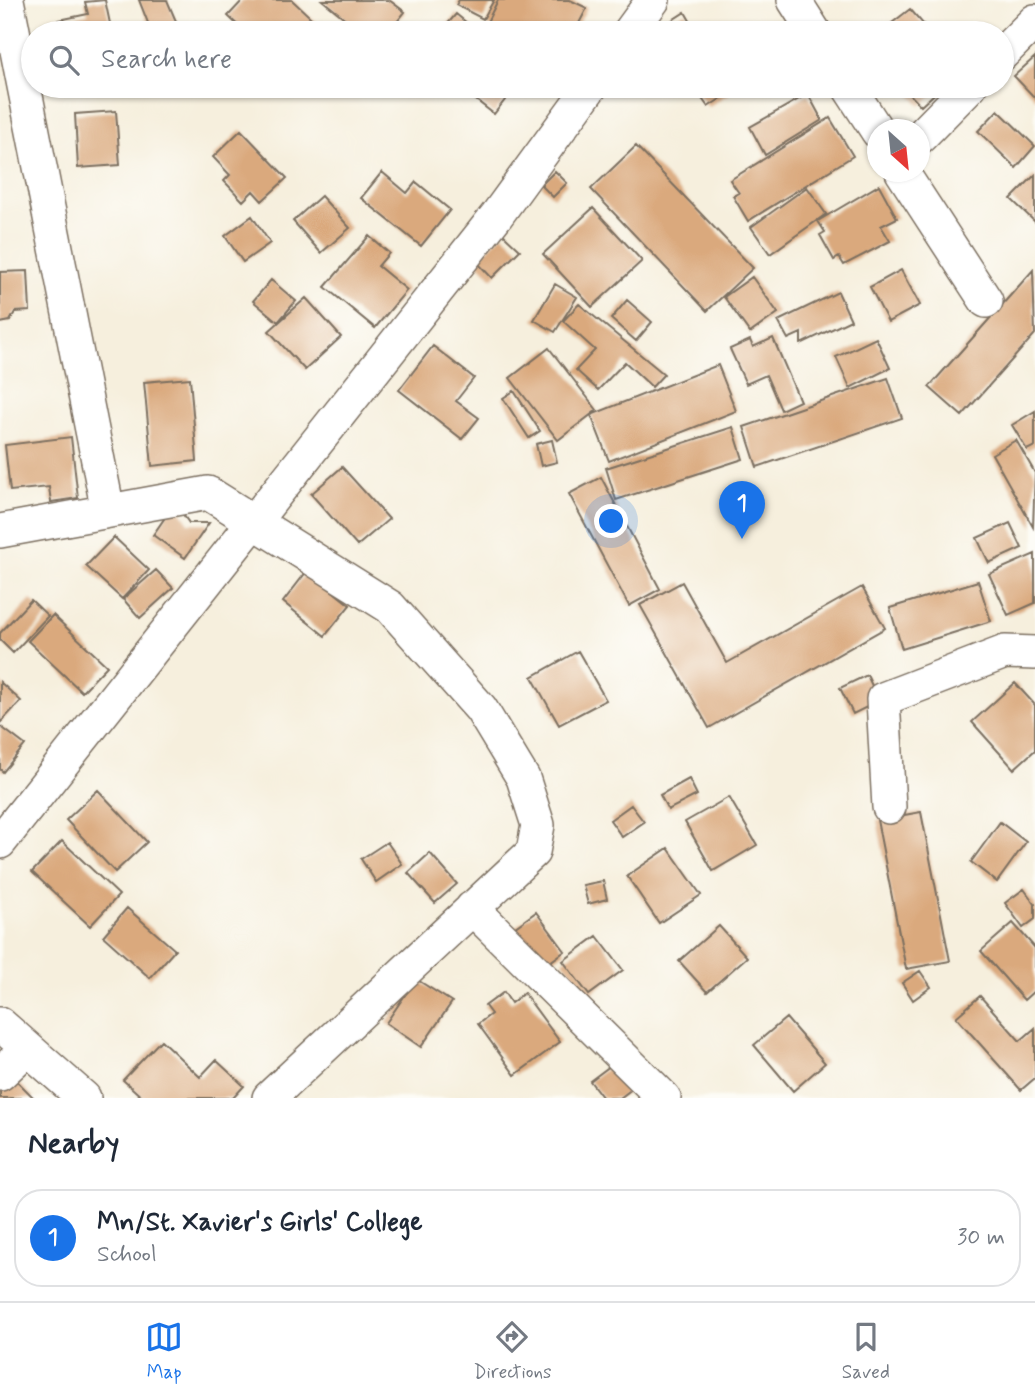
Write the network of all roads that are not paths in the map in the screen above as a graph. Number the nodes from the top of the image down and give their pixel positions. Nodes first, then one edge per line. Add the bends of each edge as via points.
1 (7, 0) edge
2 (653, 0) edge
3 (794, 0) edge
4 (638, 21) edge
5 (807, 21) edge
6 (1035, 21) edge
7 (1014, 42) edge
8 (21, 71) edge
9 (26, 98) edge
10 (582, 98) edge
11 (856, 98) edge
12 (958, 98) edge
13 (869, 119) edge
14 (930, 126) edge
15 (909, 182) edge
16 (986, 301) dead end
17 (108, 511) junction
18 (253, 520) junction
19 (0, 531) edge
20 (1035, 653) edge
21 (889, 807) dead end
22 (0, 842) edge
23 (471, 908) junction
24 (0, 1024) edge
25 (27, 1049) junction
26 (0, 1074) edge
27 (84, 1098) edge
28 (269, 1098) edge
29 (664, 1098) edge

1 - 8 street
2 - 4 street
3 - 5 street
6 - 7 street
9 - 17 street
10 - 18 street via 497,215
11 - 13 street
12 - 14 street
15 - 16 street
17 - 18 street via 208,494
17 - 19 street
18 - 22 street
18 - 23 street via 390,607 481,709 523,778 538,825 533,852
20 - 21 street via 1005,652 883,699
23 - 28 street
23 - 29 street
24 - 25 street
25 - 26 street
25 - 27 street

